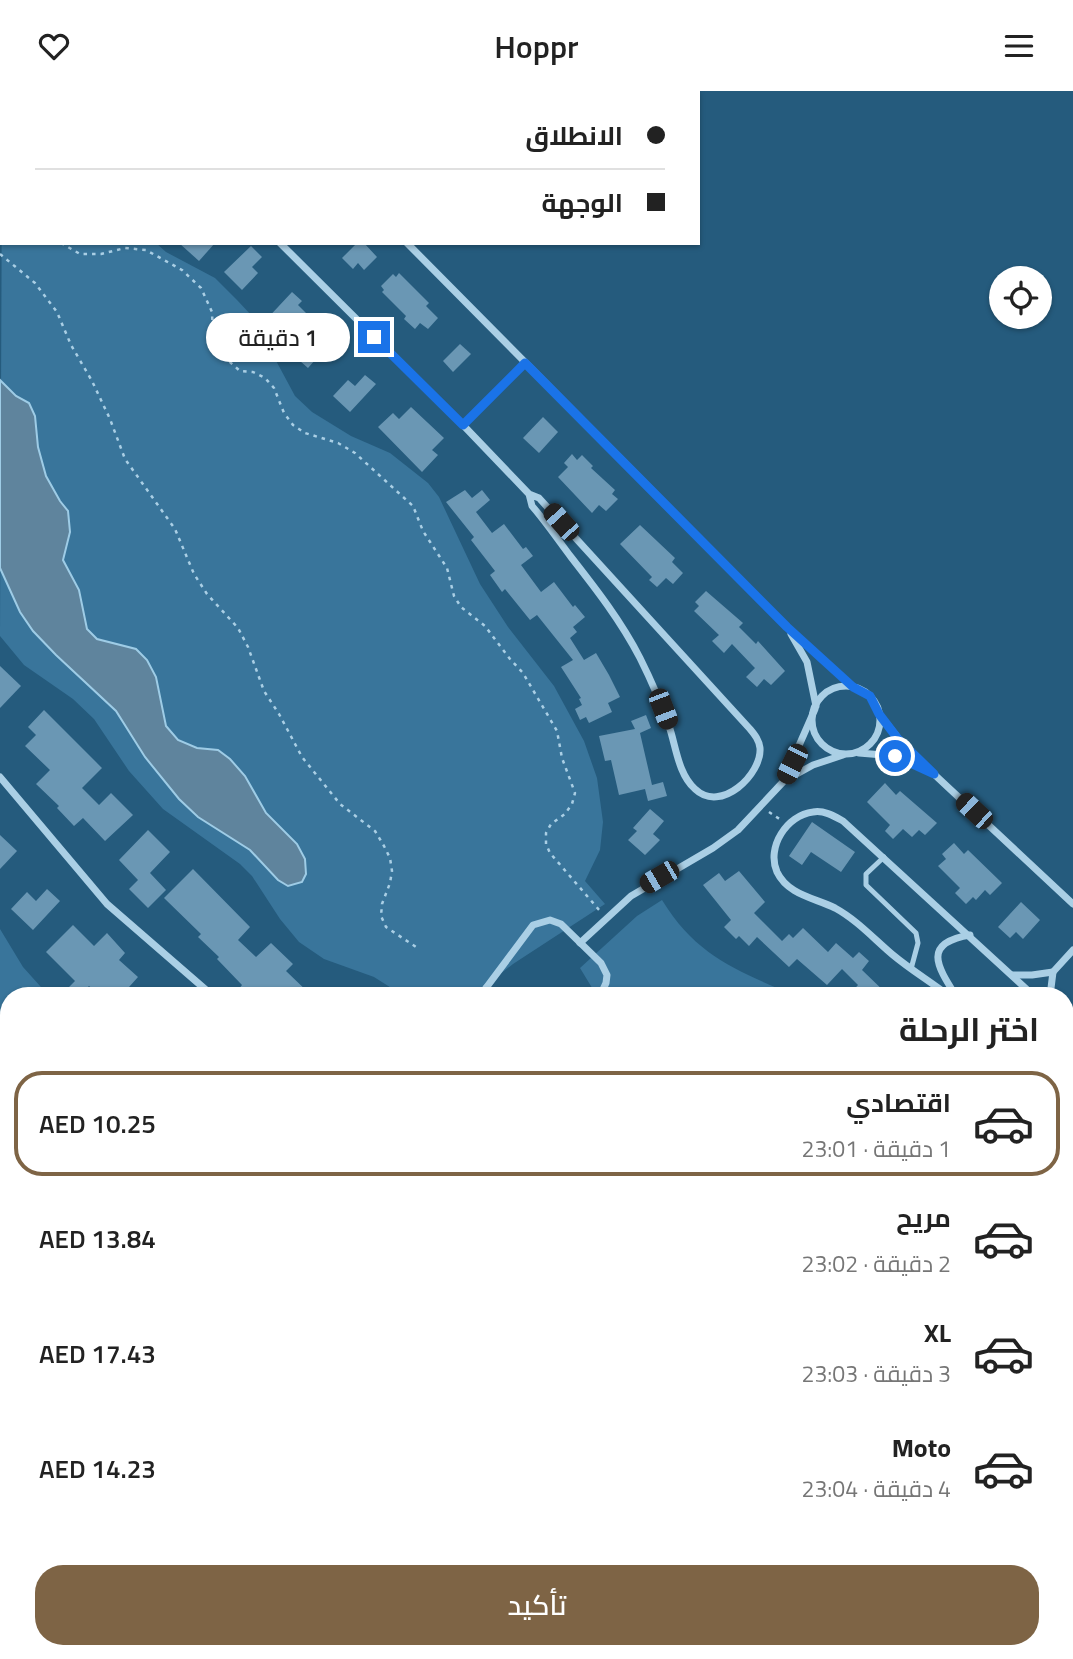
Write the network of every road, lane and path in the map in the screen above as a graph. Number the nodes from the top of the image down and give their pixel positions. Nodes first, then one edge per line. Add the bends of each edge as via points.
1 (64, 245) edge
2 (282, 245) edge
3 (409, 245) edge
4 (0, 254) edge
5 (525, 363) junction
6 (463, 425) junction
7 (529, 494) junction
8 (787, 627) junction
9 (853, 687) junction
10 (815, 708) junction
11 (879, 714) junction
12 (856, 753) junction
13 (845, 754) junction
14 (934, 774) junction
15 (0, 777) edge
16 (783, 782) junction
17 (760, 807) junction
18 (789, 824) junction
19 (884, 857) junction
20 (1073, 904) edge
21 (605, 918) junction
22 (970, 935) junction
23 (580, 943) junction
24 (416, 947) dead end
25 (1073, 950) edge
26 (911, 969) junction
27 (1053, 972) junction
28 (1011, 975) junction
29 (203, 987) edge
30 (487, 987) edge
31 (605, 987) edge
32 (936, 987) edge
33 (951, 987) edge
34 (1024, 987) edge
35 (1051, 987) edge

1 - 21 path via 80,254 146,250 182,270 201,288 212,312 213,338 222,355 240,371 265,378 293,425 355,453 413,506 447,568 461,607 485,626 523,673 557,731 575,793 565,814 551,824 546,844
2 - 6 street
3 - 5 street
4 - 24 path via 35,283 57,312 125,459 175,529 207,594 238,628 264,691 302,757 340,804 368,825 384,846 392,871 381,916 386,927
5 - 6 street
5 - 8 street
6 - 7 street
7 - 7 street via 532,506 597,590 639,656 687,782 709,799 727,795 759,759 757,737 539,498
8 - 9 street
8 - 10 street via 807,662
9 - 10 street via 828,692
9 - 11 street via 870,696
10 - 13 street via 813,726 820,742
10 - 16 street
11 - 12 street via 875,738
11 - 14 street
12 - 13 street
12 - 14 street via 895,756
13 - 16 street
14 - 20 street
15 - 29 street via 107,904
16 - 17 street
17 - 18 path
17 - 21 street via 713,848 644,886
18 - 19 street via 815,811 830,813
18 - 26 street via 774,857 781,880 847,916
19 - 22 street
19 - 26 lane via 866,874 866,885 916,933
21 - 23 street
22 - 28 street
22 - 33 street via 947,941 938,953 939,968
23 - 30 street via 555,921 538,922
23 - 31 street via 604,969
25 - 27 street
26 - 32 street
27 - 28 street
27 - 35 street
28 - 34 street

